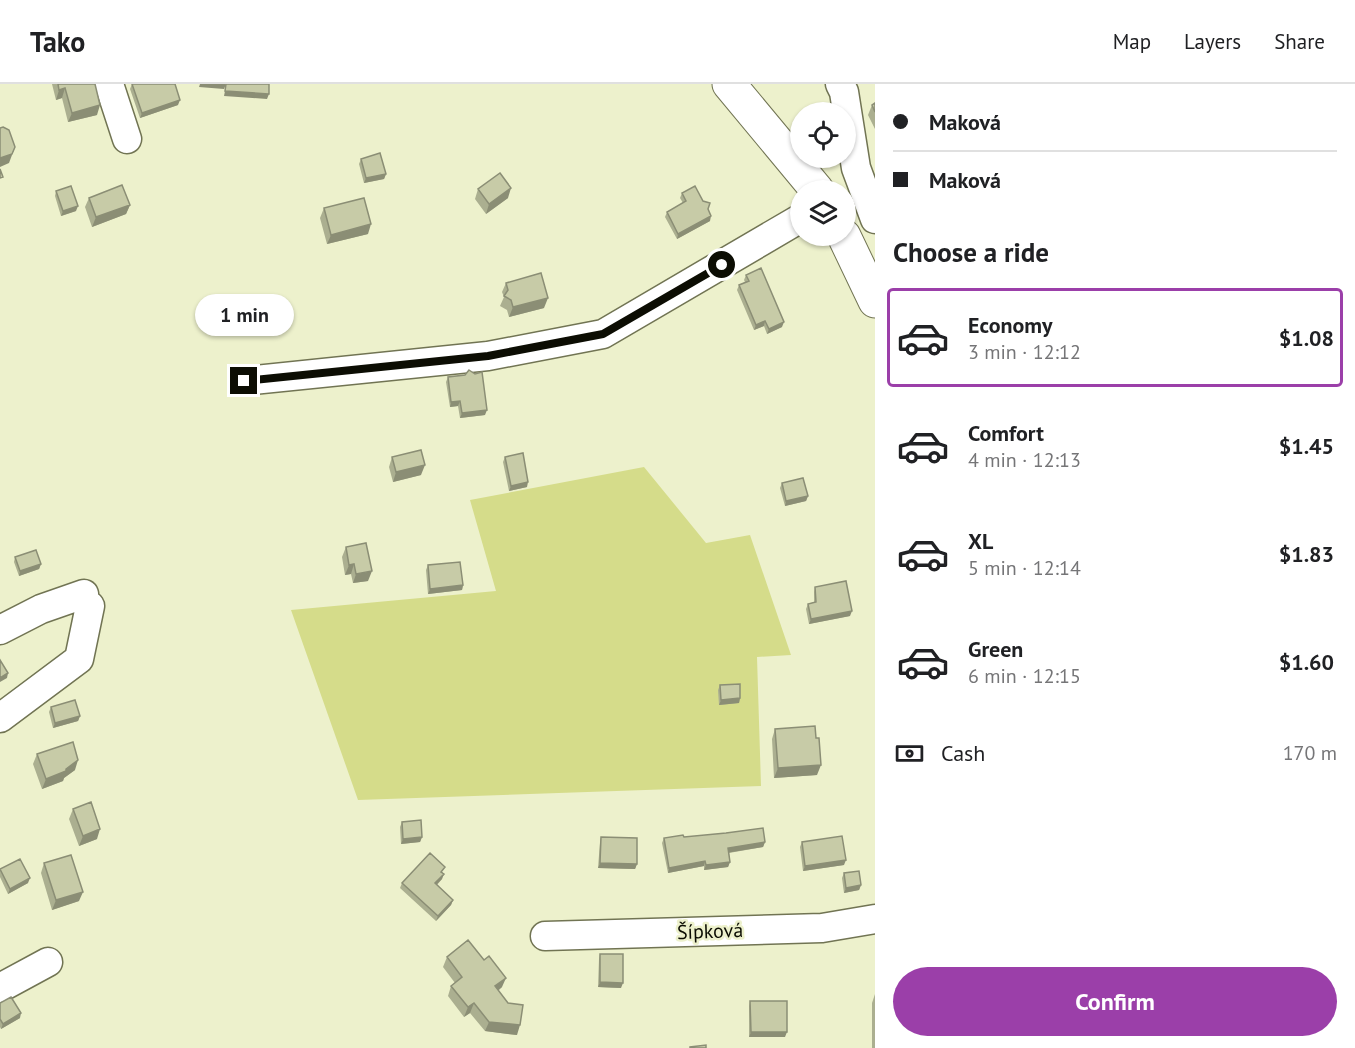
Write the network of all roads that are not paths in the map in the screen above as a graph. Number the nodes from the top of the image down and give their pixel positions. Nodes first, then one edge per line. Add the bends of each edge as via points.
1 (109, 84) edge
2 (729, 84) edge
3 (840, 84) edge
4 (128, 139) dead end
5 (809, 180) edge
6 (855, 180) edge
7 (856, 192) edge
8 (875, 219) edge
9 (790, 224) edge
10 (859, 249) edge
11 (875, 301) edge
12 (244, 381) dead end
13 (0, 630) edge
14 (0, 718) edge
15 (875, 919) edge
16 (545, 936) dead end
17 (48, 962) dead end
18 (0, 988) edge

1 - 4 street
2 - 5 main road
3 - 6 street
7 - 8 street
9 - 12 street via 603,334 488,356
10 - 11 main road
13 - 14 street via 41,609 87,600 79,659
15 - 16 street, Šípková via 822,928
17 - 18 street

